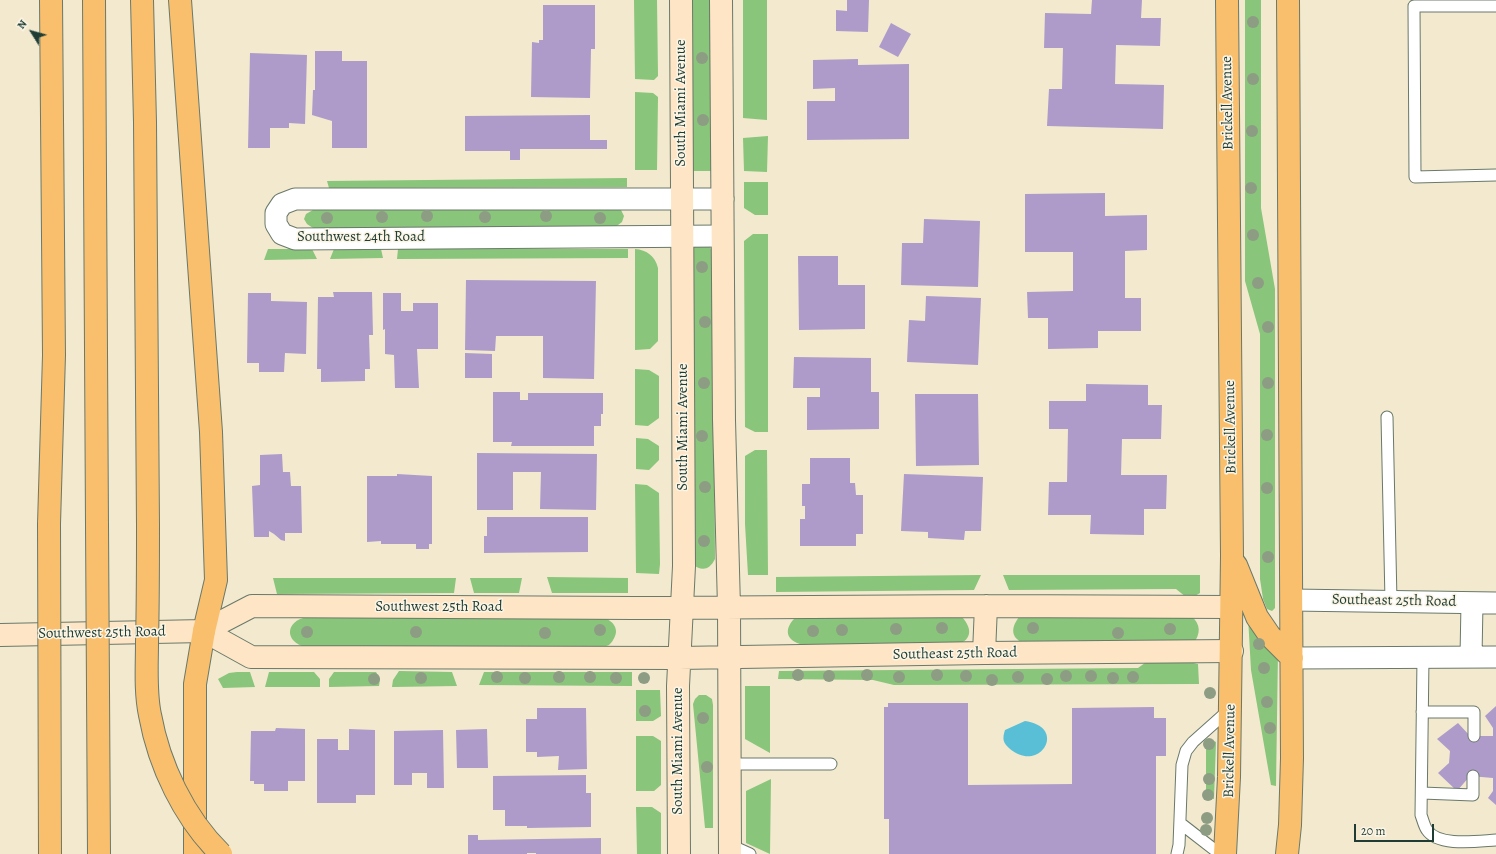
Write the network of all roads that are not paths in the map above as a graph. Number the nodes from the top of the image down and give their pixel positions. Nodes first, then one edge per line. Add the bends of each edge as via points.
1 (51, 0) edge
2 (94, 0) edge
3 (142, 0) edge
4 (180, 0) edge
5 (681, 0) edge
6 (721, 0) edge
7 (1227, 0) edge
8 (1288, 0) edge
9 (1496, 6) edge
10 (1496, 175) edge
11 (682, 198) junction
12 (723, 199) junction
13 (682, 236) junction
14 (722, 236) junction
15 (1387, 417) dead end
16 (1232, 556) junction
17 (1292, 600) junction
18 (1391, 601) junction
19 (1496, 602) edge
20 (1472, 603) junction
21 (986, 606) junction
22 (681, 607) junction
23 (729, 607) junction
24 (1232, 607) junction
25 (204, 631) junction
26 (0, 635) edge
27 (1232, 651) junction
28 (984, 653) junction
29 (1496, 656) edge
30 (729, 657) junction
31 (1471, 657) junction
32 (679, 658) junction
33 (1292, 658) junction
34 (1423, 658) junction
35 (1231, 709) junction
36 (1422, 712) junction
37 (1474, 736) dead end
38 (729, 764) junction
39 (831, 764) dead end
40 (1473, 776) dead end
41 (1422, 794) junction
42 (1180, 823) junction
43 (1496, 840) edge
44 (730, 850) edge
45 (50, 854) edge
46 (99, 854) edge
47 (195, 854) edge
48 (221, 854) edge
49 (678, 854) edge
50 (750, 854) edge
51 (1177, 854) edge
52 (1220, 854) edge
53 (1226, 854) edge
54 (1287, 854) edge

1 - 45 main road, bridge via 54,354 49,524
2 - 46 main road, bridge
3 - 48 main road, bridge via 148,526 147,674 151,720 160,754 178,795 201,831
4 - 25 main road via 211,432 216,580
5 - 11 main road, South Miami Avenue
6 - 12 main road
7 - 16 main road, Brickell Avenue
8 - 17 main road
9 - 10 lane via 1414,6 1415,176
11 - 12 street, Southwest 24th Road
11 - 13 main road, South Miami Avenue
11 - 13 street, Southwest 24th Road via 295,199 282,204 276,214 276,224 282,234 295,239
12 - 14 main road
13 - 14 street, Southwest 24th Road
13 - 22 main road, South Miami Avenue via 684,566
14 - 23 main road
15 - 18 lane
16 - 24 main road, Brickell Avenue
16 - 33 main road via 1257,617 1270,636
17 - 18 street, Southeast 25th Road
17 - 33 main road
18 - 20 street, Southeast 25th Road
19 - 20 street, Southeast 25th Road
20 - 31 street
21 - 23 main road
21 - 24 main road
21 - 28 main road
22 - 23 main road
22 - 25 main road, Southwest 25th Road via 252,606
22 - 32 main road, South Miami Avenue
23 - 30 main road
24 - 27 main road, Brickell Avenue
25 - 26 main road, Southwest 25th Road
25 - 32 main road via 251,657
25 - 47 main road via 195,684
27 - 28 main road, Southeast 25th Road
27 - 35 main road, Brickell Avenue
28 - 30 main road, Southeast 25th Road
29 - 31 street
30 - 32 main road, Southeast 25th Road
30 - 38 main road
31 - 34 street
32 - 49 main road, South Miami Avenue
33 - 34 street
33 - 54 main road via 1292,758
34 - 36 lane
35 - 42 lane via 1192,742 1186,751 1182,765
35 - 53 main road, Brickell Avenue
36 - 37 lane via 1474,712
36 - 41 lane
38 - 39 lane
38 - 44 main road
40 - 41 lane via 1473,795
41 - 43 lane via 1423,822 1434,837 1454,841
42 - 51 lane
42 - 52 lane
44 - 50 lane

